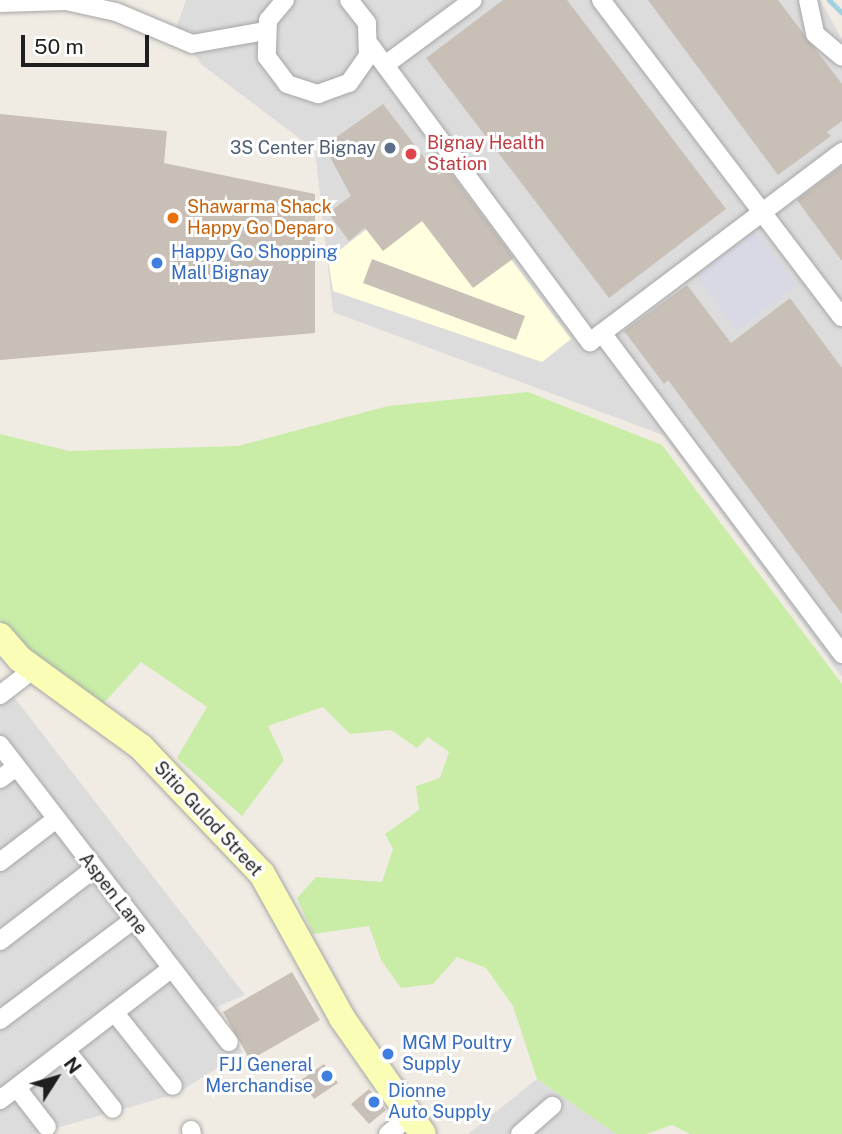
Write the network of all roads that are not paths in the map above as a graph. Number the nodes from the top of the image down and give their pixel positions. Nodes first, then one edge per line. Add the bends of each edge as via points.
1 (285, 0) edge
2 (349, 0) edge
3 (473, 0) edge
4 (601, 0) edge
5 (808, 0) edge
6 (0, 3) edge
7 (117, 6) edge
8 (266, 31) junction
9 (370, 45) junction
10 (842, 57) edge
11 (385, 65) junction
12 (842, 152) edge
13 (763, 212) junction
14 (842, 317) edge
15 (602, 333) junction
16 (0, 636) edge
17 (842, 654) edge
18 (35, 668) junction
19 (0, 695) edge
20 (0, 745) edge
21 (16, 767) junction
22 (0, 779) edge
23 (55, 820) junction
24 (0, 862) edge
25 (94, 869) junction
26 (133, 920) junction
27 (0, 941) edge
28 (171, 969) junction
29 (115, 1013) junction
30 (0, 1020) edge
31 (229, 1042) dead end
32 (66, 1050) junction
33 (173, 1086) dead end
34 (17, 1088) junction
35 (0, 1100) edge
36 (552, 1105) dead end
37 (113, 1109) dead end
38 (416, 1126) edge
39 (47, 1128) dead end
40 (388, 1134) edge
41 (520, 1134) edge

1 - 8 street
2 - 9 street via 367,23
3 - 11 street
4 - 13 street
5 - 10 street via 815,34
6 - 7 street via 66,1
7 - 8 street via 192,44
8 - 9 street via 267,57 275,73 287,84 318,94 349,83 361,71
9 - 11 street
11 - 15 street via 590,342
12 - 13 street
13 - 14 street
13 - 15 street
15 - 17 street
16 - 18 main road, Sitio Gulod Street
18 - 19 street
18 - 38 main road, Sitio Gulod Street via 141,747 262,874 342,1018
20 - 21 street, Aspen Lane
21 - 22 street
21 - 23 street, Aspen Lane
23 - 24 street
23 - 25 street, Aspen Lane
25 - 26 street, Aspen Lane
25 - 27 street
26 - 28 street, Aspen Lane
26 - 30 street
28 - 29 street
28 - 31 street, Aspen Lane
29 - 32 street
29 - 33 street
32 - 34 street
32 - 37 street
34 - 35 street
34 - 39 street
36 - 41 street
38 - 40 street

